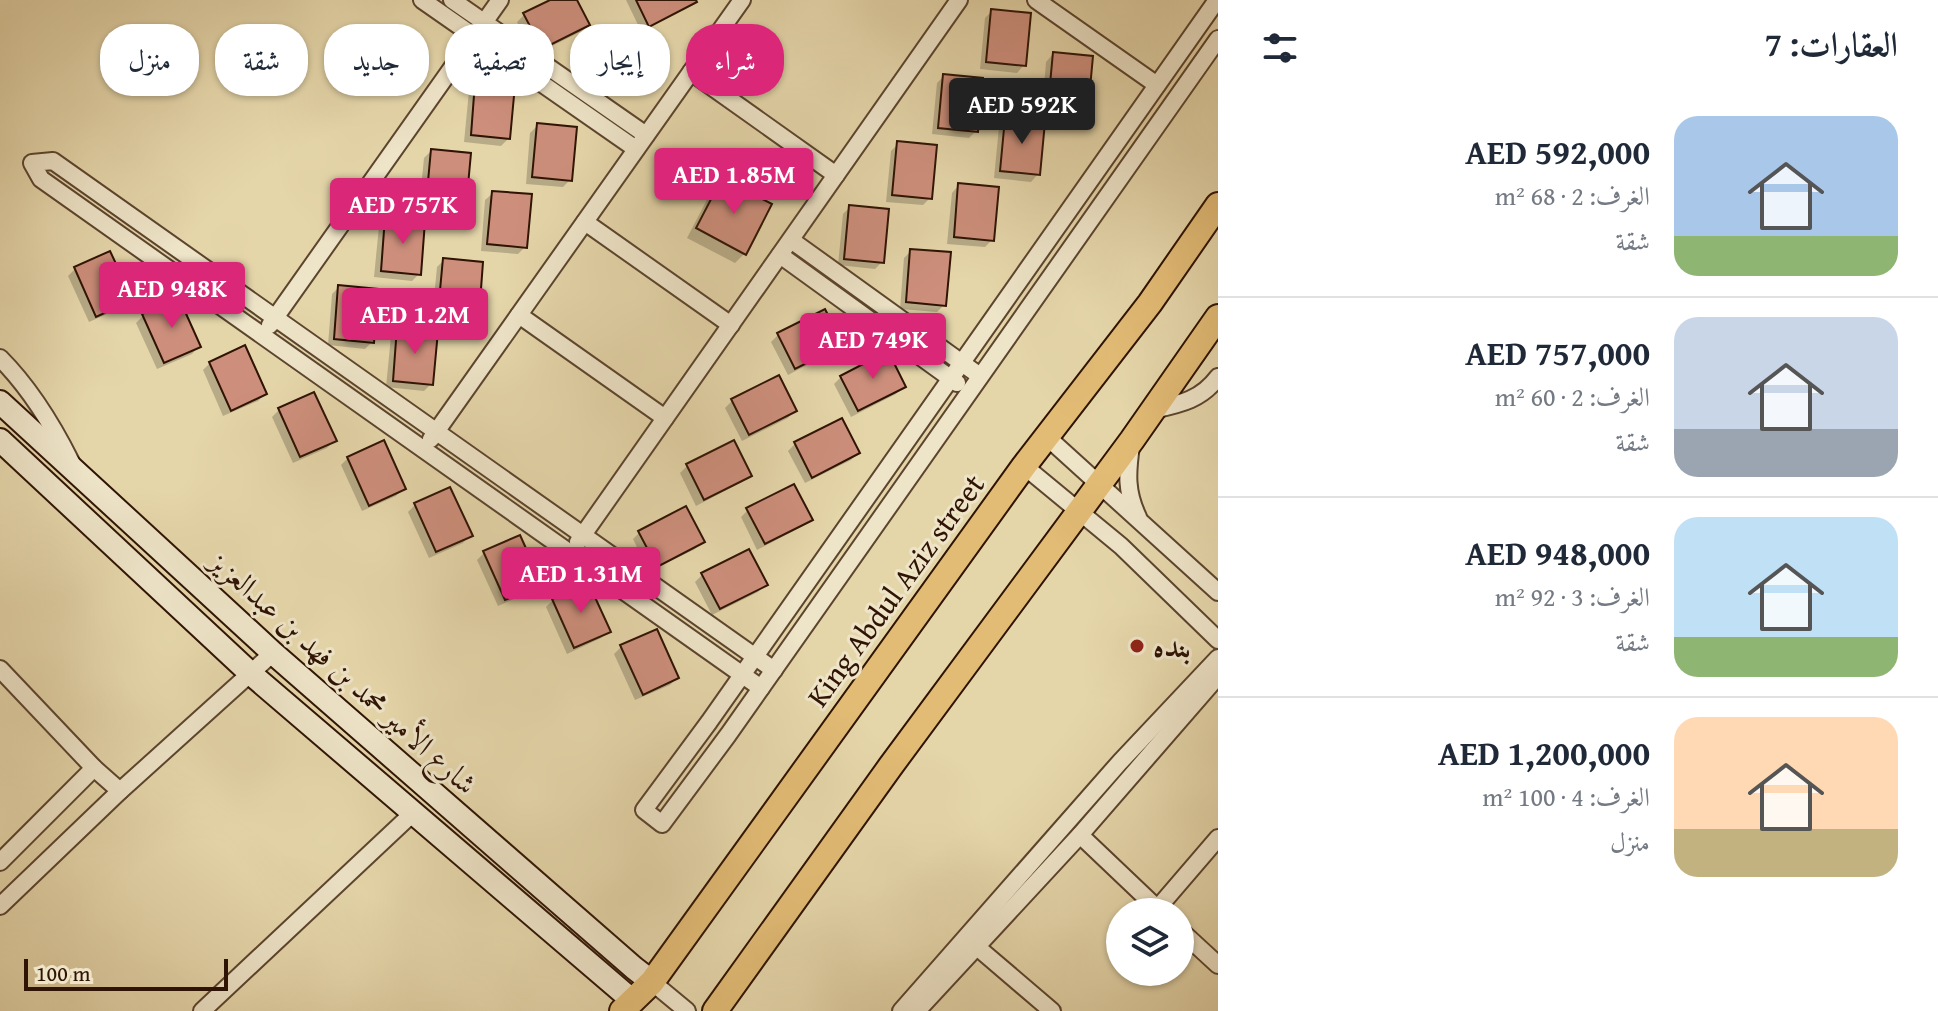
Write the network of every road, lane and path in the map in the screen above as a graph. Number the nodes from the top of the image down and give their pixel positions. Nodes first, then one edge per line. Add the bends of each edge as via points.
1 (422, 0) edge
2 (452, 0) edge
3 (500, 0) edge
4 (742, 0) edge
5 (959, 0) edge
6 (1036, 0) edge
7 (1217, 0) edge
8 (469, 24) edge
9 (474, 24) edge
10 (483, 24) edge
11 (725, 24) edge
12 (1218, 39) edge
13 (445, 77) edge
14 (686, 79) edge
15 (554, 81) edge
16 (1157, 85) junction
17 (725, 96) edge
18 (641, 142) junction
19 (836, 175) junction
20 (1218, 205) edge
21 (585, 222) junction
22 (791, 240) junction
23 (780, 255) junction
24 (519, 315) junction
25 (1218, 317) edge
26 (275, 318) junction
27 (731, 325) junction
28 (262, 335) junction
29 (0, 358) edge
30 (961, 363) junction
31 (980, 376) junction
32 (1218, 377) edge
33 (950, 378) junction
34 (969, 392) junction
35 (0, 402) edge
36 (1153, 410) junction
37 (665, 418) junction
38 (436, 431) junction
39 (1047, 437) junction
40 (0, 440) edge
41 (1132, 440) junction
42 (424, 449) junction
43 (1024, 466) junction
44 (75, 471) junction
45 (1099, 485) junction
46 (1080, 512) junction
47 (1140, 522) junction
48 (583, 535) junction
49 (571, 553) junction
50 (1218, 592) edge
51 (1218, 640) edge
52 (273, 653) junction
53 (755, 656) junction
54 (1218, 658) edge
55 (0, 669) edge
56 (774, 670) junction
57 (250, 673) junction
58 (742, 674) junction
59 (1218, 676) edge
60 (761, 688) junction
61 (94, 768) junction
62 (120, 791) junction
63 (413, 813) junction
64 (1080, 835) junction
65 (1218, 838) edge
66 (0, 862) edge
67 (1146, 898) edge
68 (1169, 898) edge
69 (0, 906) edge
70 (1194, 943) edge
71 (977, 947) junction
72 (1218, 965) edge
73 (652, 982) junction
74 (635, 1008) edge
75 (202, 1011) edge
76 (687, 1011) edge
77 (715, 1011) edge
78 (901, 1011) edge
79 (917, 1011) edge
80 (1052, 1011) edge

1 - 8 street
2 - 9 street
3 - 10 street
4 - 11 street
5 - 19 street
6 - 16 street
7 - 16 street
12 - 31 street
13 - 26 street
14 - 18 street
15 - 18 street
16 - 30 street
17 - 19 street
18 - 21 street
19 - 22 street
20 - 39 main road, King Abdul Aziz street
21 - 24 street
21 - 27 street
22 - 23 street
22 - 30 street
23 - 27 street
23 - 33 street
24 - 37 street
24 - 38 street
25 - 36 main road
26 - 28 street
26 - 28 street via 53,161 32,163 41,179
26 - 38 street
27 - 37 street
28 - 42 street
29 - 44 street via 51,423
30 - 31 street
30 - 33 street
31 - 34 street
32 - 36 street via 1198,396
33 - 34 street
33 - 53 street
34 - 56 street
35 - 44 main road, شارع الأمير محمد بن فهد بن عبدالعزيز
36 - 41 main road
37 - 48 street
38 - 42 street
38 - 48 street
39 - 43 main road, King Abdul Aziz street
39 - 45 street
40 - 57 main road, شارع الأمير محمد بن فهد بن عبدالعزيز
41 - 45 main road
41 - 47 street via 1128,483
42 - 49 street
43 - 46 street
43 - 73 main road, King Abdul Aziz street
44 - 52 main road, شارع الأمير محمد بن فهد بن عبدالعزيز
45 - 46 main road
45 - 47 street
46 - 51 street
46 - 77 main road
47 - 50 street
48 - 49 street
48 - 53 street
49 - 58 street
52 - 57 street
52 - 73 main road, شارع الأمير محمد بن فهد بن عبدالعزيز
53 - 56 street
53 - 58 street
54 - 78 street
55 - 61 street
56 - 60 street
57 - 62 street
57 - 63 main road, شارع الأمير محمد بن فهد بن عبدالعزيز
58 - 60 street
58 - 60 street via 644,810 662,824
59 - 64 street
61 - 62 street
61 - 66 street
62 - 69 street
63 - 74 main road, شارع الأمير محمد بن فهد بن عبدالعزيز
63 - 75 street
64 - 67 street
64 - 71 street
65 - 68 street
70 - 72 street
71 - 79 street
71 - 80 street
73 - 74 main road, King Abdul Aziz street
73 - 76 street

